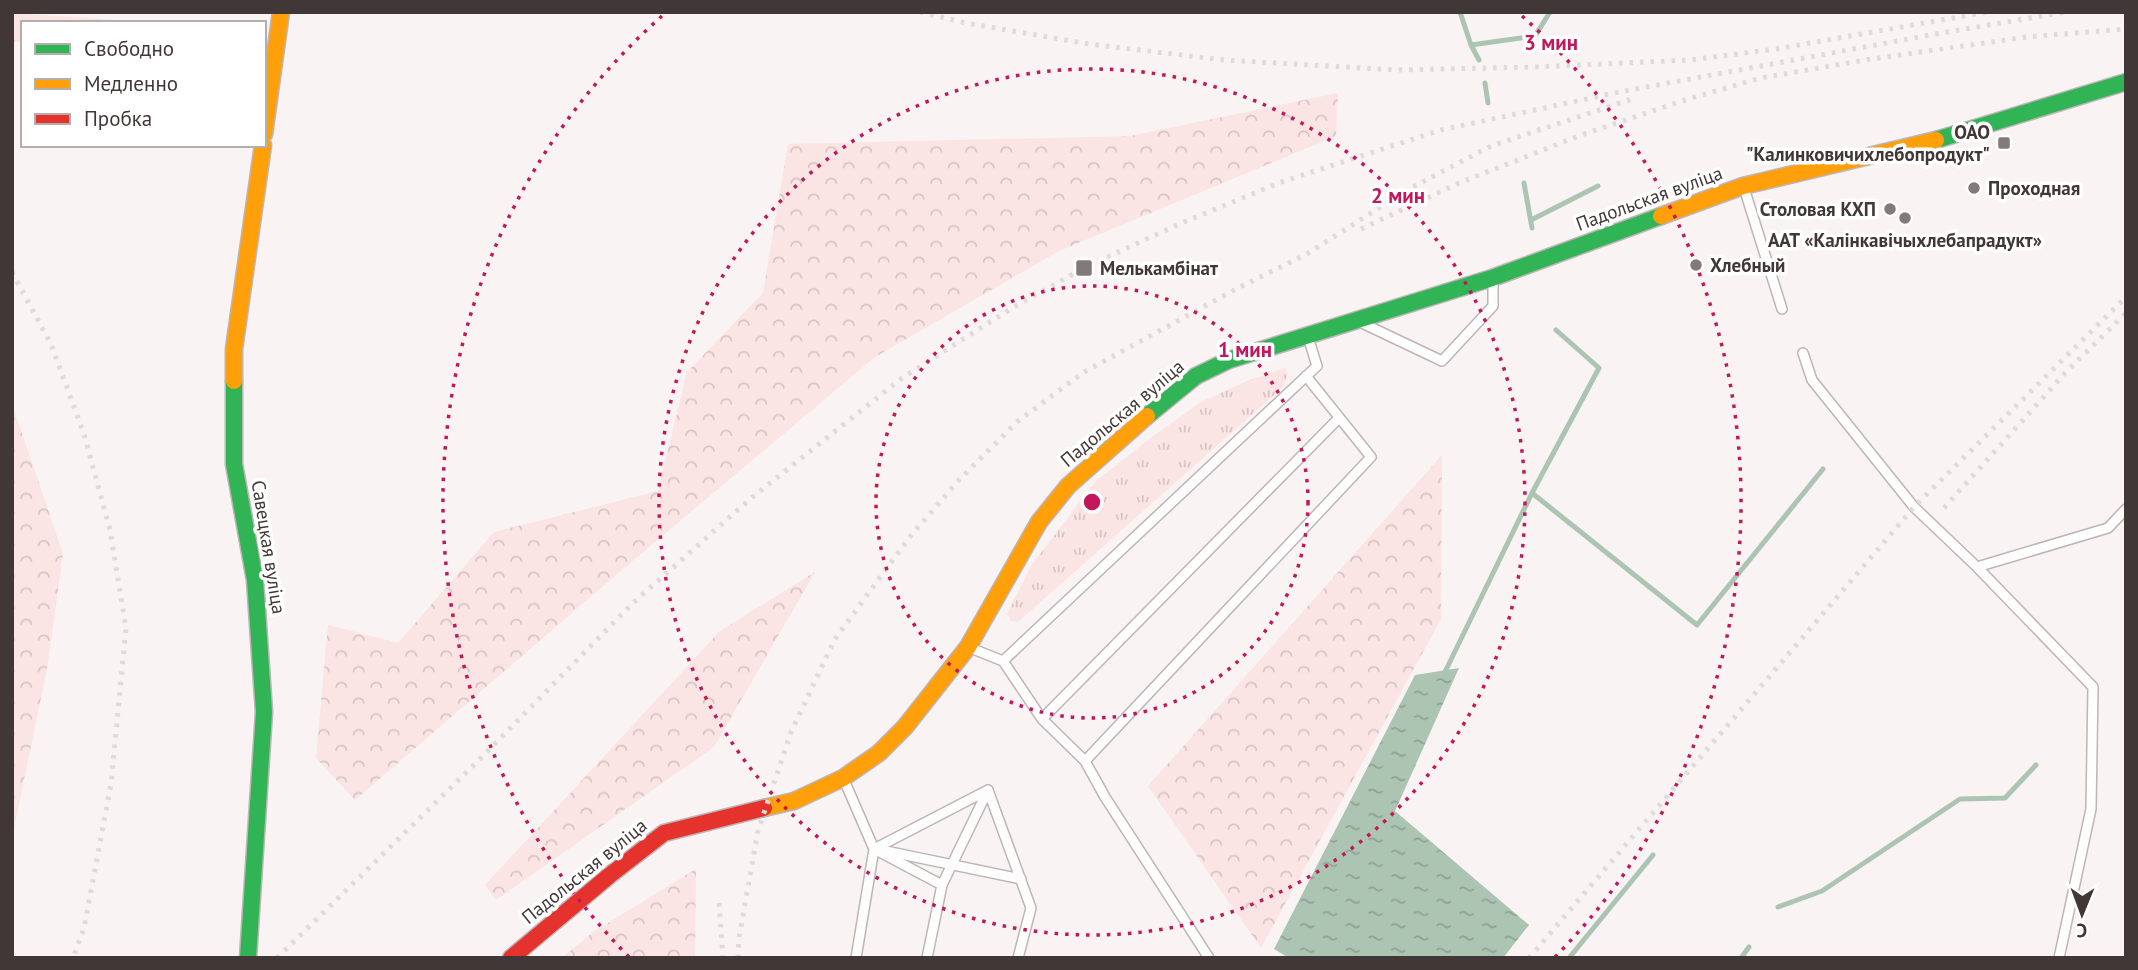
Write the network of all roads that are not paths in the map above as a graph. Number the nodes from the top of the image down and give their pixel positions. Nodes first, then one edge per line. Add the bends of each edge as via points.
1 (281, 12) edge
2 (2126, 82) edge
3 (266, 120) edge
4 (263, 147) edge
5 (1743, 186) junction
6 (1493, 278) junction
7 (1782, 309) dead end
8 (1357, 320) junction
9 (1307, 336) junction
10 (1803, 353) dead end
11 (1306, 376) junction
12 (1339, 418) junction
13 (2126, 509) edge
14 (1977, 566) junction
15 (968, 647) junction
16 (1003, 661) junction
17 (1042, 719) junction
18 (1085, 761) junction
19 (843, 778) junction
20 (988, 790) junction
21 (874, 849) junction
22 (952, 865) junction
23 (1021, 879) junction
24 (942, 885) junction
25 (248, 958) edge
26 (511, 958) edge
27 (856, 958) edge
28 (927, 958) edge
29 (1018, 958) edge
30 (1209, 958) edge
31 (2059, 958) edge

1 - 3 main road
2 - 5 main road, Падольская вуліца via 1955,135
4 - 25 main road, Савецкая вуліца via 234,349 234,464 255,580 264,712
5 - 6 main road, Падольская вуліца
5 - 7 lane
6 - 8 main road, Падольская вуліца
6 - 8 lane via 1493,306 1442,361
8 - 9 main road, Падольская вуліца
9 - 11 lane via 1317,366
9 - 15 main road, Падольская вуліца via 1229,360 1196,376 1077,478 1039,522
10 - 14 lane via 1812,380 1914,507
11 - 12 lane
11 - 16 lane
12 - 17 lane
12 - 18 lane via 1371,457
13 - 14 lane via 2108,528
14 - 31 lane via 2093,687 2091,809
15 - 16 lane
15 - 19 main road, Падольская вуліца via 905,727 879,753
16 - 17 lane
17 - 18 lane
18 - 30 lane
19 - 21 lane
19 - 26 main road, Падольская вуліца via 794,801 664,833
20 - 21 lane
20 - 22 lane
20 - 23 lane
21 - 22 lane
21 - 24 lane
21 - 27 lane
22 - 23 lane
22 - 24 lane
23 - 29 lane via 1031,908
24 - 28 lane

